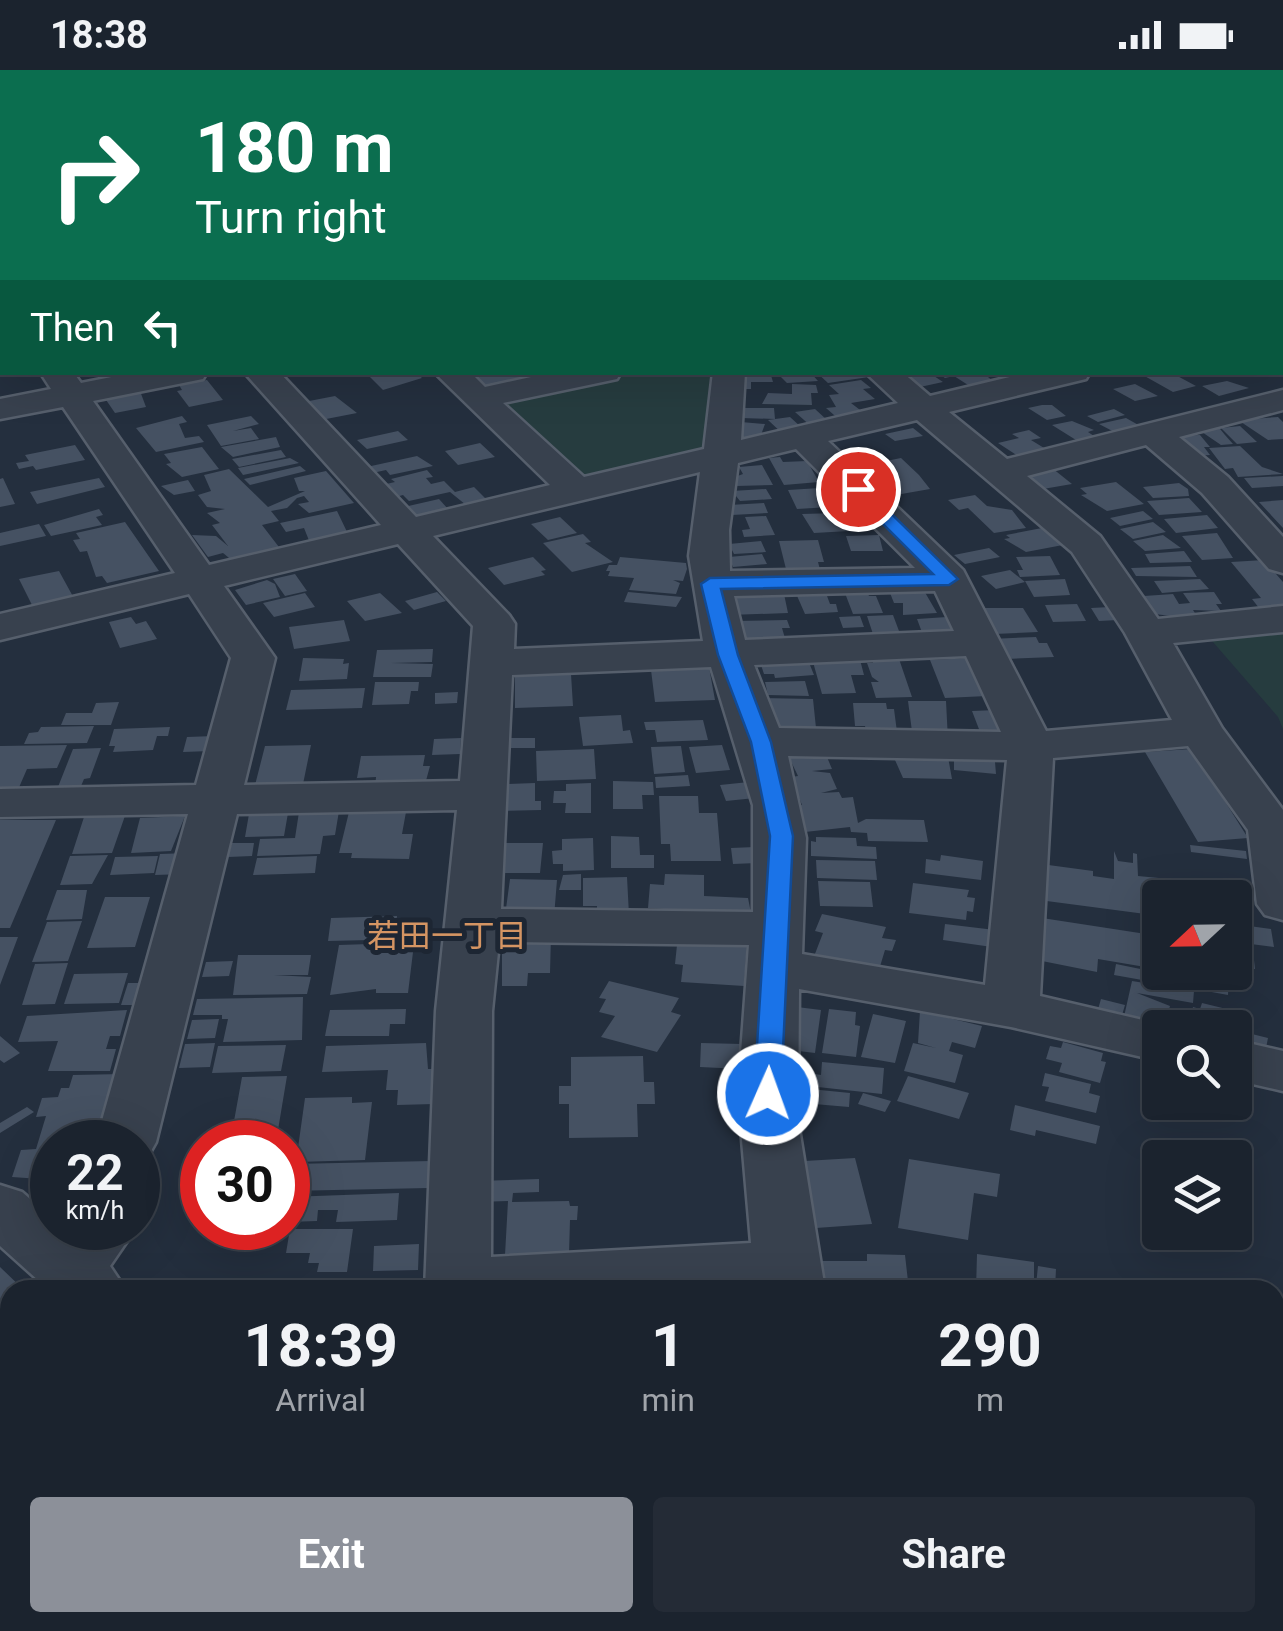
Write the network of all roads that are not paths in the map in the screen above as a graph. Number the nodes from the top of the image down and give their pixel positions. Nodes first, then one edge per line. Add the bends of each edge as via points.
1 (159, 375) edge
2 (263, 375) edge
3 (453, 375) edge
4 (591, 375) edge
5 (729, 375) edge
6 (885, 375) edge
7 (1062, 375) edge
8 (1250, 375) edge
9 (64, 384) edge
10 (479, 398) junction
11 (1283, 399) edge
12 (0, 409) edge
13 (926, 409) junction
14 (1153, 433) junction
15 (806, 439) junction
16 (722, 458) junction
17 (999, 472) junction
18 (577, 491) junction
19 (406, 530) junction
20 (1283, 561) edge
21 (198, 579) junction
22 (949, 579) junction
23 (710, 584) junction
24 (1283, 619) edge
25 (0, 627) edge
26 (1146, 633) junction
27 (982, 643) junction
28 (728, 655) junction
29 (492, 663) junction
30 (1201, 732) junction
31 (761, 742) junction
32 (1031, 746) junction
33 (484, 795) junction
34 (215, 799) junction
35 (0, 802) edge
36 (1278, 829) edge
37 (1283, 904) edge
38 (474, 925) junction
39 (776, 948) junction
40 (1011, 1008) junction
41 (1142, 1038) edge
42 (1252, 1064) edge
43 (1283, 1071) edge
44 (132, 1120) edge
45 (0, 1210) edge
46 (89, 1262) edge
47 (789, 1278) edge
48 (458, 1280) edge
49 (715, 1280) edge

1 - 9 street
2 - 19 street
3 - 10 street
4 - 10 street
5 - 16 street
6 - 13 street
7 - 13 street
8 - 11 street
9 - 12 street
9 - 21 street
10 - 18 street
11 - 14 street
13 - 15 street
13 - 17 street
14 - 17 street
14 - 20 street via 1215,485
15 - 16 street
15 - 22 street
16 - 18 street
16 - 23 street via 708,522
17 - 26 street via 1086,544
18 - 19 street
19 - 21 street
19 - 29 street via 494,624
21 - 25 street
21 - 34 street via 253,658
22 - 23 street
22 - 27 street
23 - 28 street
24 - 26 street
26 - 30 street
27 - 28 street
27 - 32 street
28 - 29 street
28 - 31 street
29 - 33 street
30 - 32 street
30 - 36 street
31 - 32 street
31 - 39 street via 782,836
32 - 40 street
33 - 34 street
33 - 38 street
34 - 35 street
34 - 44 street
36 - 37 street
38 - 39 street
38 - 48 street via 464,1010
39 - 40 street
39 - 47 street via 768,1160
40 - 41 street
42 - 43 street
45 - 46 street
47 - 49 street

